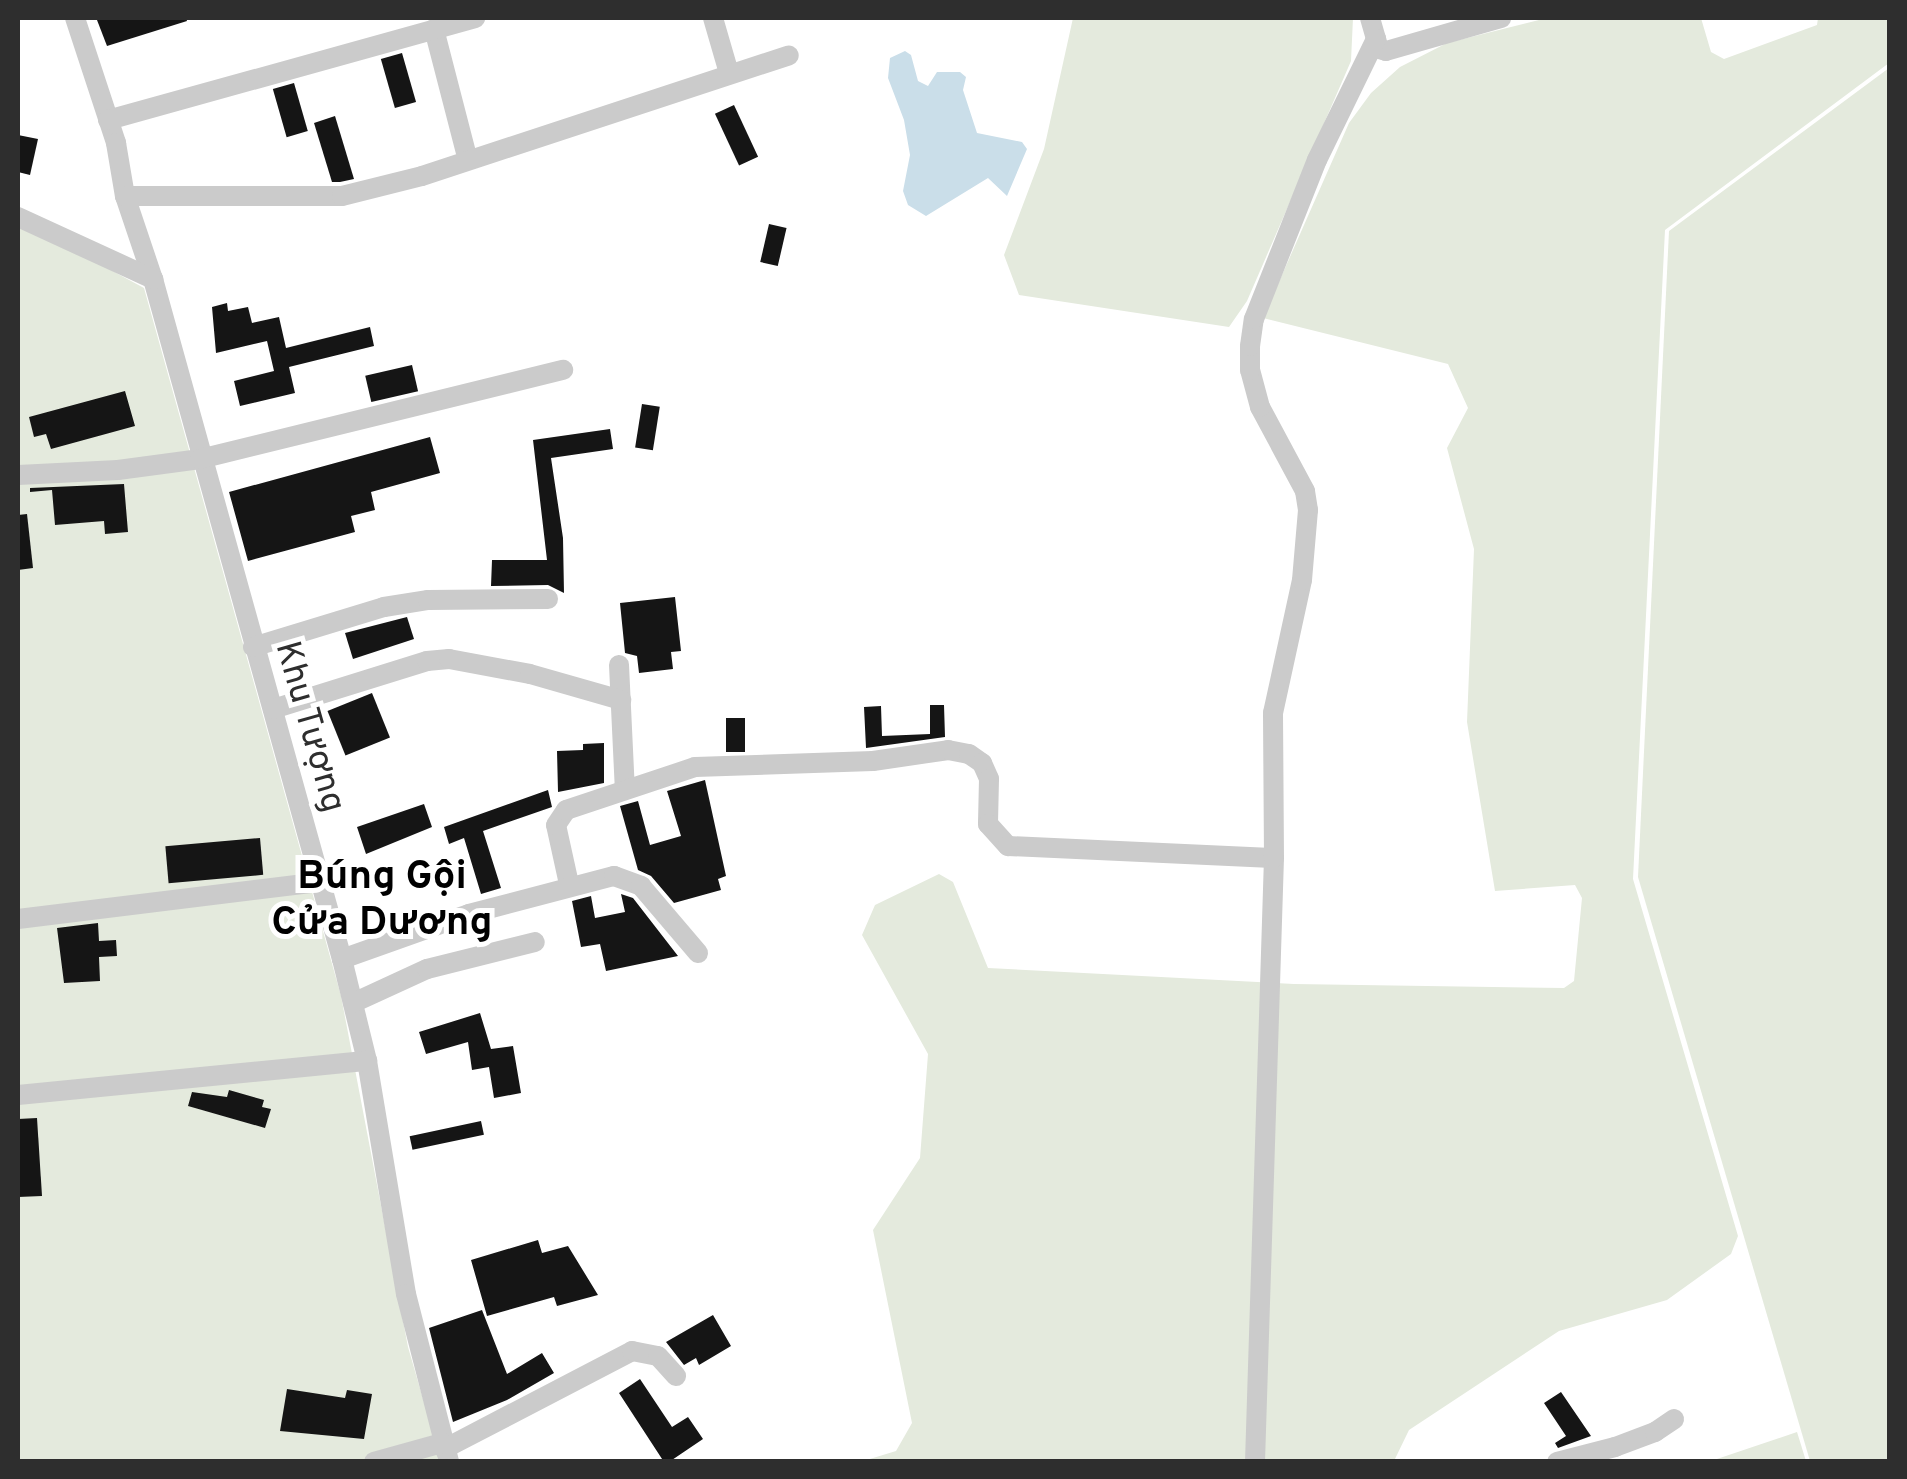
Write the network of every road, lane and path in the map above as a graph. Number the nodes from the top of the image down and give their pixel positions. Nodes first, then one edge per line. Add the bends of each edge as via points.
1 (75, 18) edge
2 (475, 18) edge
3 (713, 18) edge
4 (1370, 18) edge
5 (1501, 18) edge
6 (434, 29) junction
7 (1376, 39) junction
8 (789, 54) dead end
9 (728, 73) junction
10 (108, 120) junction
11 (468, 160) junction
12 (125, 196) junction
13 (18, 217) edge
14 (152, 279) junction
15 (563, 370) dead end
16 (200, 460) junction
17 (18, 474) edge
18 (548, 599) dead end
19 (253, 647) junction
20 (619, 665) dead end
21 (621, 700) junction
22 (272, 709) junction
23 (625, 790) junction
24 (1274, 858) junction
25 (319, 882) junction
26 (569, 884) junction
27 (18, 918) edge
28 (535, 942) dead end
29 (698, 953) dead end
30 (342, 959) junction
31 (352, 1003) junction
32 (367, 1062) junction
33 (18, 1095) edge
34 (676, 1376) dead end
35 (1674, 1419) dead end
36 (445, 1451) edge
37 (374, 1462) edge
38 (1255, 1462) edge
39 (1558, 1462) edge

1 - 10 street, Khu Tượng
2 - 6 street
3 - 9 street
4 - 7 street
5 - 7 street via 1386,51
6 - 10 street
6 - 11 street
7 - 24 street via 1317,160 1254,318 1250,346 1260,407 1305,490 1308,510 1298,599 1273,713
8 - 9 street
9 - 11 street
10 - 12 street, Khu Tượng
11 - 12 street via 342,196
12 - 14 street, Khu Tượng
13 - 14 street
14 - 16 street, Khu Tượng
15 - 16 street
16 - 17 street
16 - 19 street, Khu Tượng
18 - 19 street via 413,602
19 - 22 street, Khu Tượng
20 - 21 street
21 - 22 street via 449,659
21 - 23 street
22 - 25 street, Khu Tượng
23 - 24 street via 695,767 958,751 987,772 988,824 1008,846
23 - 26 street via 558,816
24 - 38 street
25 - 27 street
25 - 30 street, Khu Tượng
26 - 29 street via 627,877
26 - 30 street
28 - 31 street via 427,969
30 - 31 street, Khu Tượng
31 - 32 street, Khu Tượng
32 - 33 street
32 - 36 street, Khu Tượng via 406,1294
34 - 36 street via 658,1356 632,1351
35 - 39 street via 1655,1432
36 - 37 street

